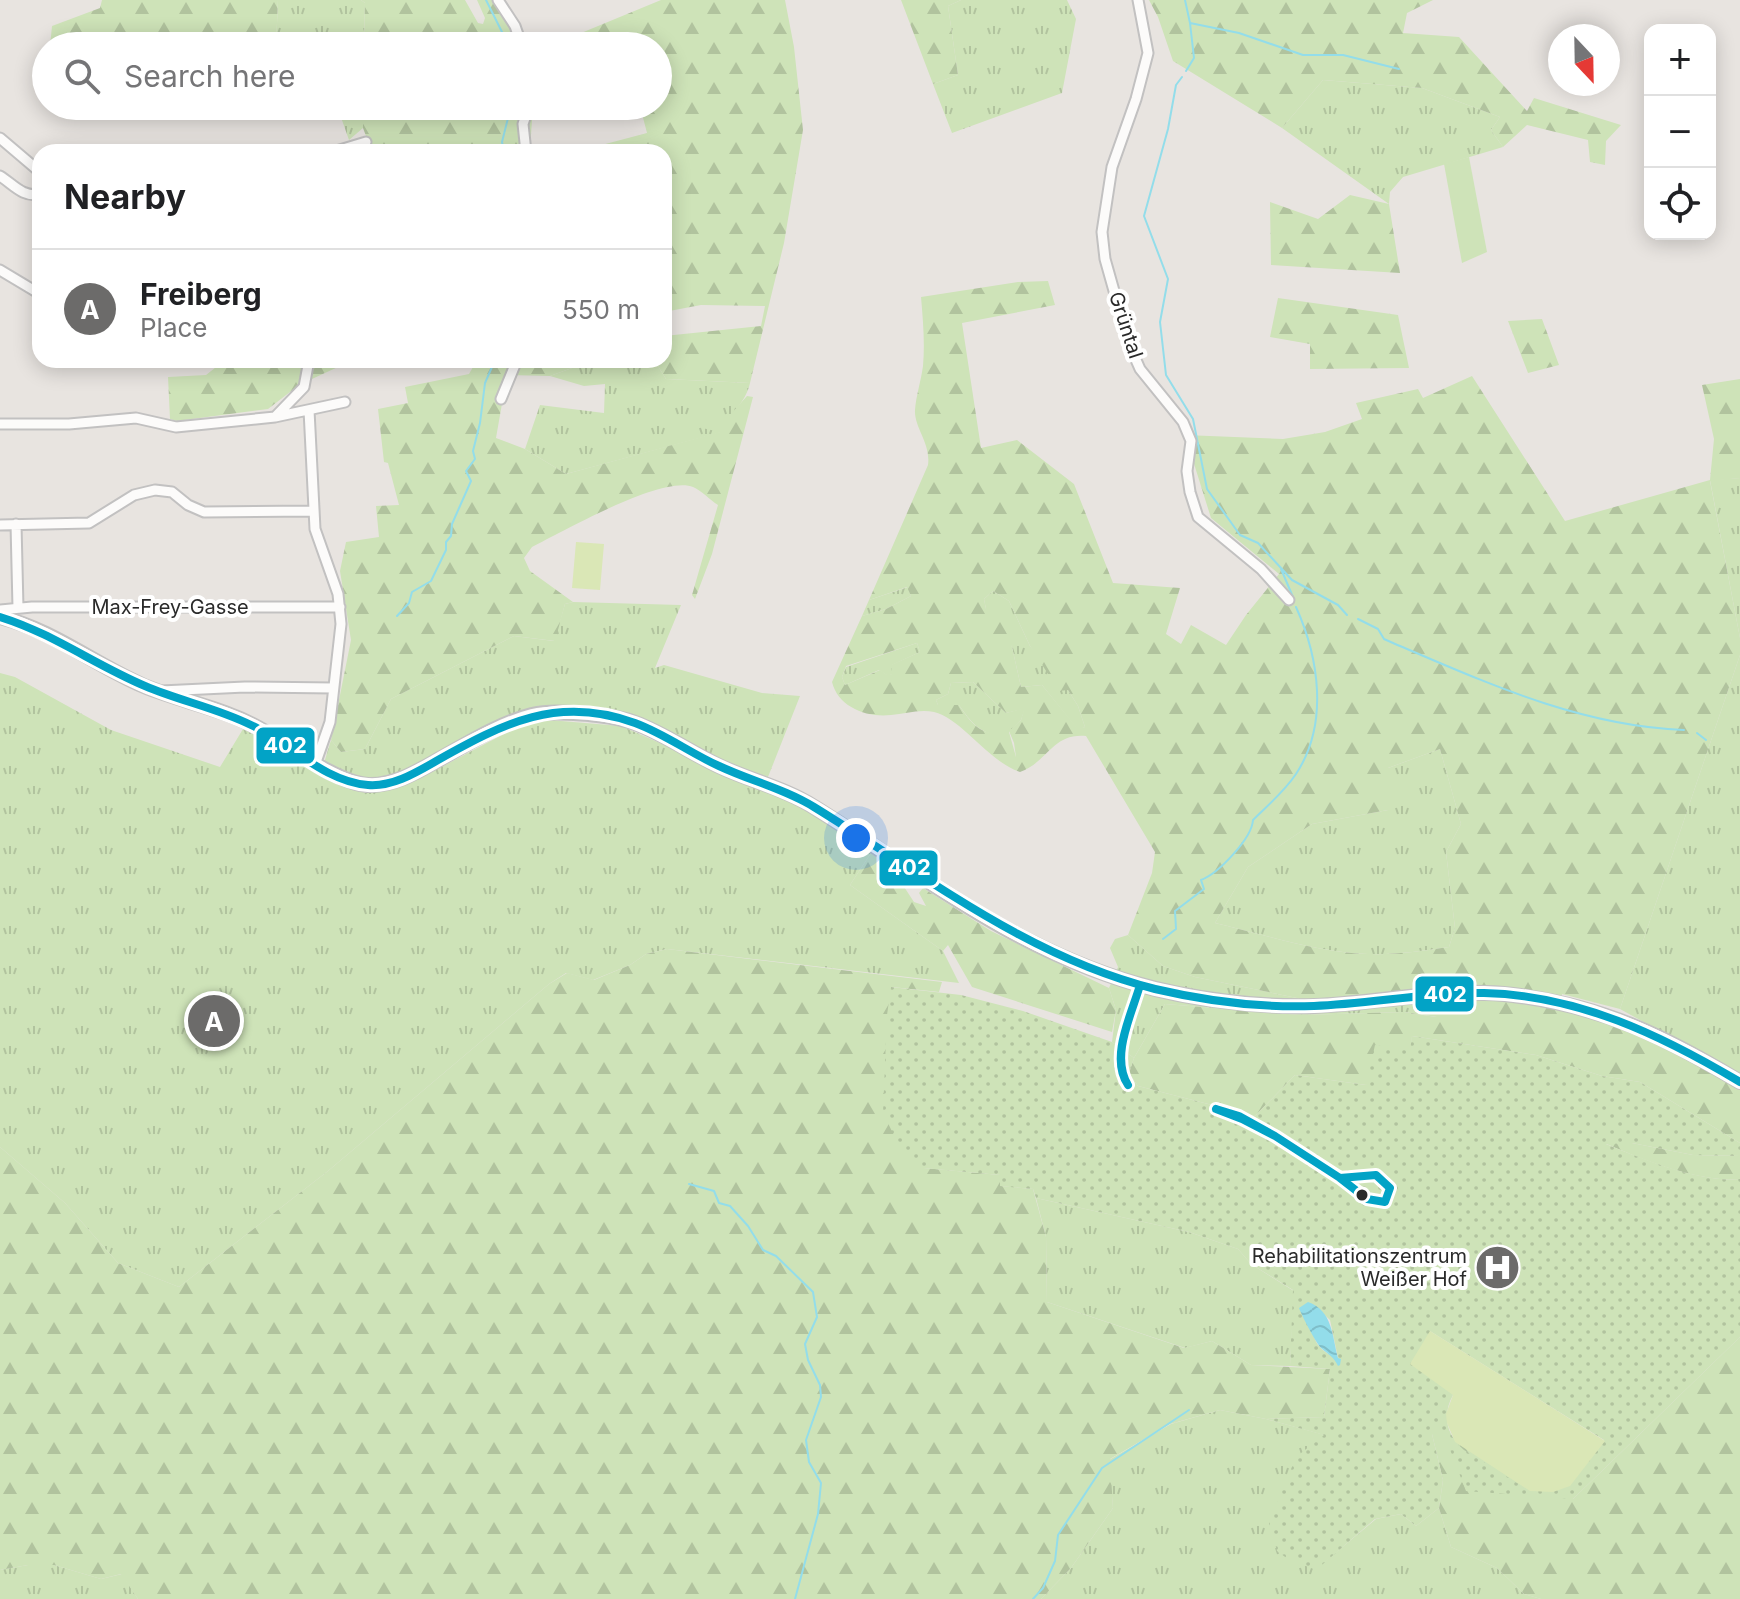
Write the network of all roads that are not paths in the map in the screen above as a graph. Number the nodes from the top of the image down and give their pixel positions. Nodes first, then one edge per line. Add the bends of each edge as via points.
1 (498, 0) edge
2 (1138, 0) edge
3 (517, 32) edge
4 (524, 120) edge
5 (0, 138) edge
6 (366, 142) dead end
7 (359, 144) edge
8 (525, 144) edge
9 (32, 165) edge
10 (0, 176) edge
11 (32, 196) edge
12 (0, 270) edge
13 (32, 289) edge
14 (308, 368) edge
15 (514, 368) edge
16 (501, 399) dead end
17 (345, 402) dead end
18 (309, 410) junction
19 (275, 417) junction
20 (0, 424) edge
21 (314, 511) junction
22 (16, 524) junction
23 (0, 525) edge
24 (1289, 600) dead end
25 (32, 607) junction
26 (340, 607) junction
27 (18, 608) junction
28 (0, 610) edge
29 (0, 617) edge
30 (32, 626) junction
31 (215, 688) junction
32 (333, 688) junction
33 (159, 692) junction
34 (213, 707) junction
35 (316, 762) junction
36 (1740, 1082) edge

1 - 3 street
2 - 24 street, Grüntal via 1148,53 1112,167 1102,232 1105,259 1116,279 1129,344 1140,369 1183,422 1191,441 1187,471 1198,517 1261,569
4 - 8 street
5 - 9 street
6 - 7 street
10 - 11 street
12 - 13 street
14 - 19 street via 304,387
15 - 16 street
17 - 18 street
18 - 19 street
18 - 21 street
19 - 20 street via 176,427 136,418
21 - 22 street via 204,512 172,492 155,490 134,495 89,523
21 - 26 street
22 - 23 street
22 - 27 street
25 - 26 street, Max-Frey-Gasse
25 - 27 street, Max-Frey-Gasse
25 - 30 street
26 - 32 street
27 - 28 street, Max-Frey-Gasse
29 - 30 street
30 - 33 street
31 - 32 street
31 - 33 street
31 - 34 street
32 - 35 street via 328,732
33 - 34 street
34 - 35 street
35 - 36 street via 352,782 382,785 535,714 617,718 786,791 1016,937 1075,964 1140,985 1260,1005 1313,1006 1444,993 1569,1004 1655,1033

